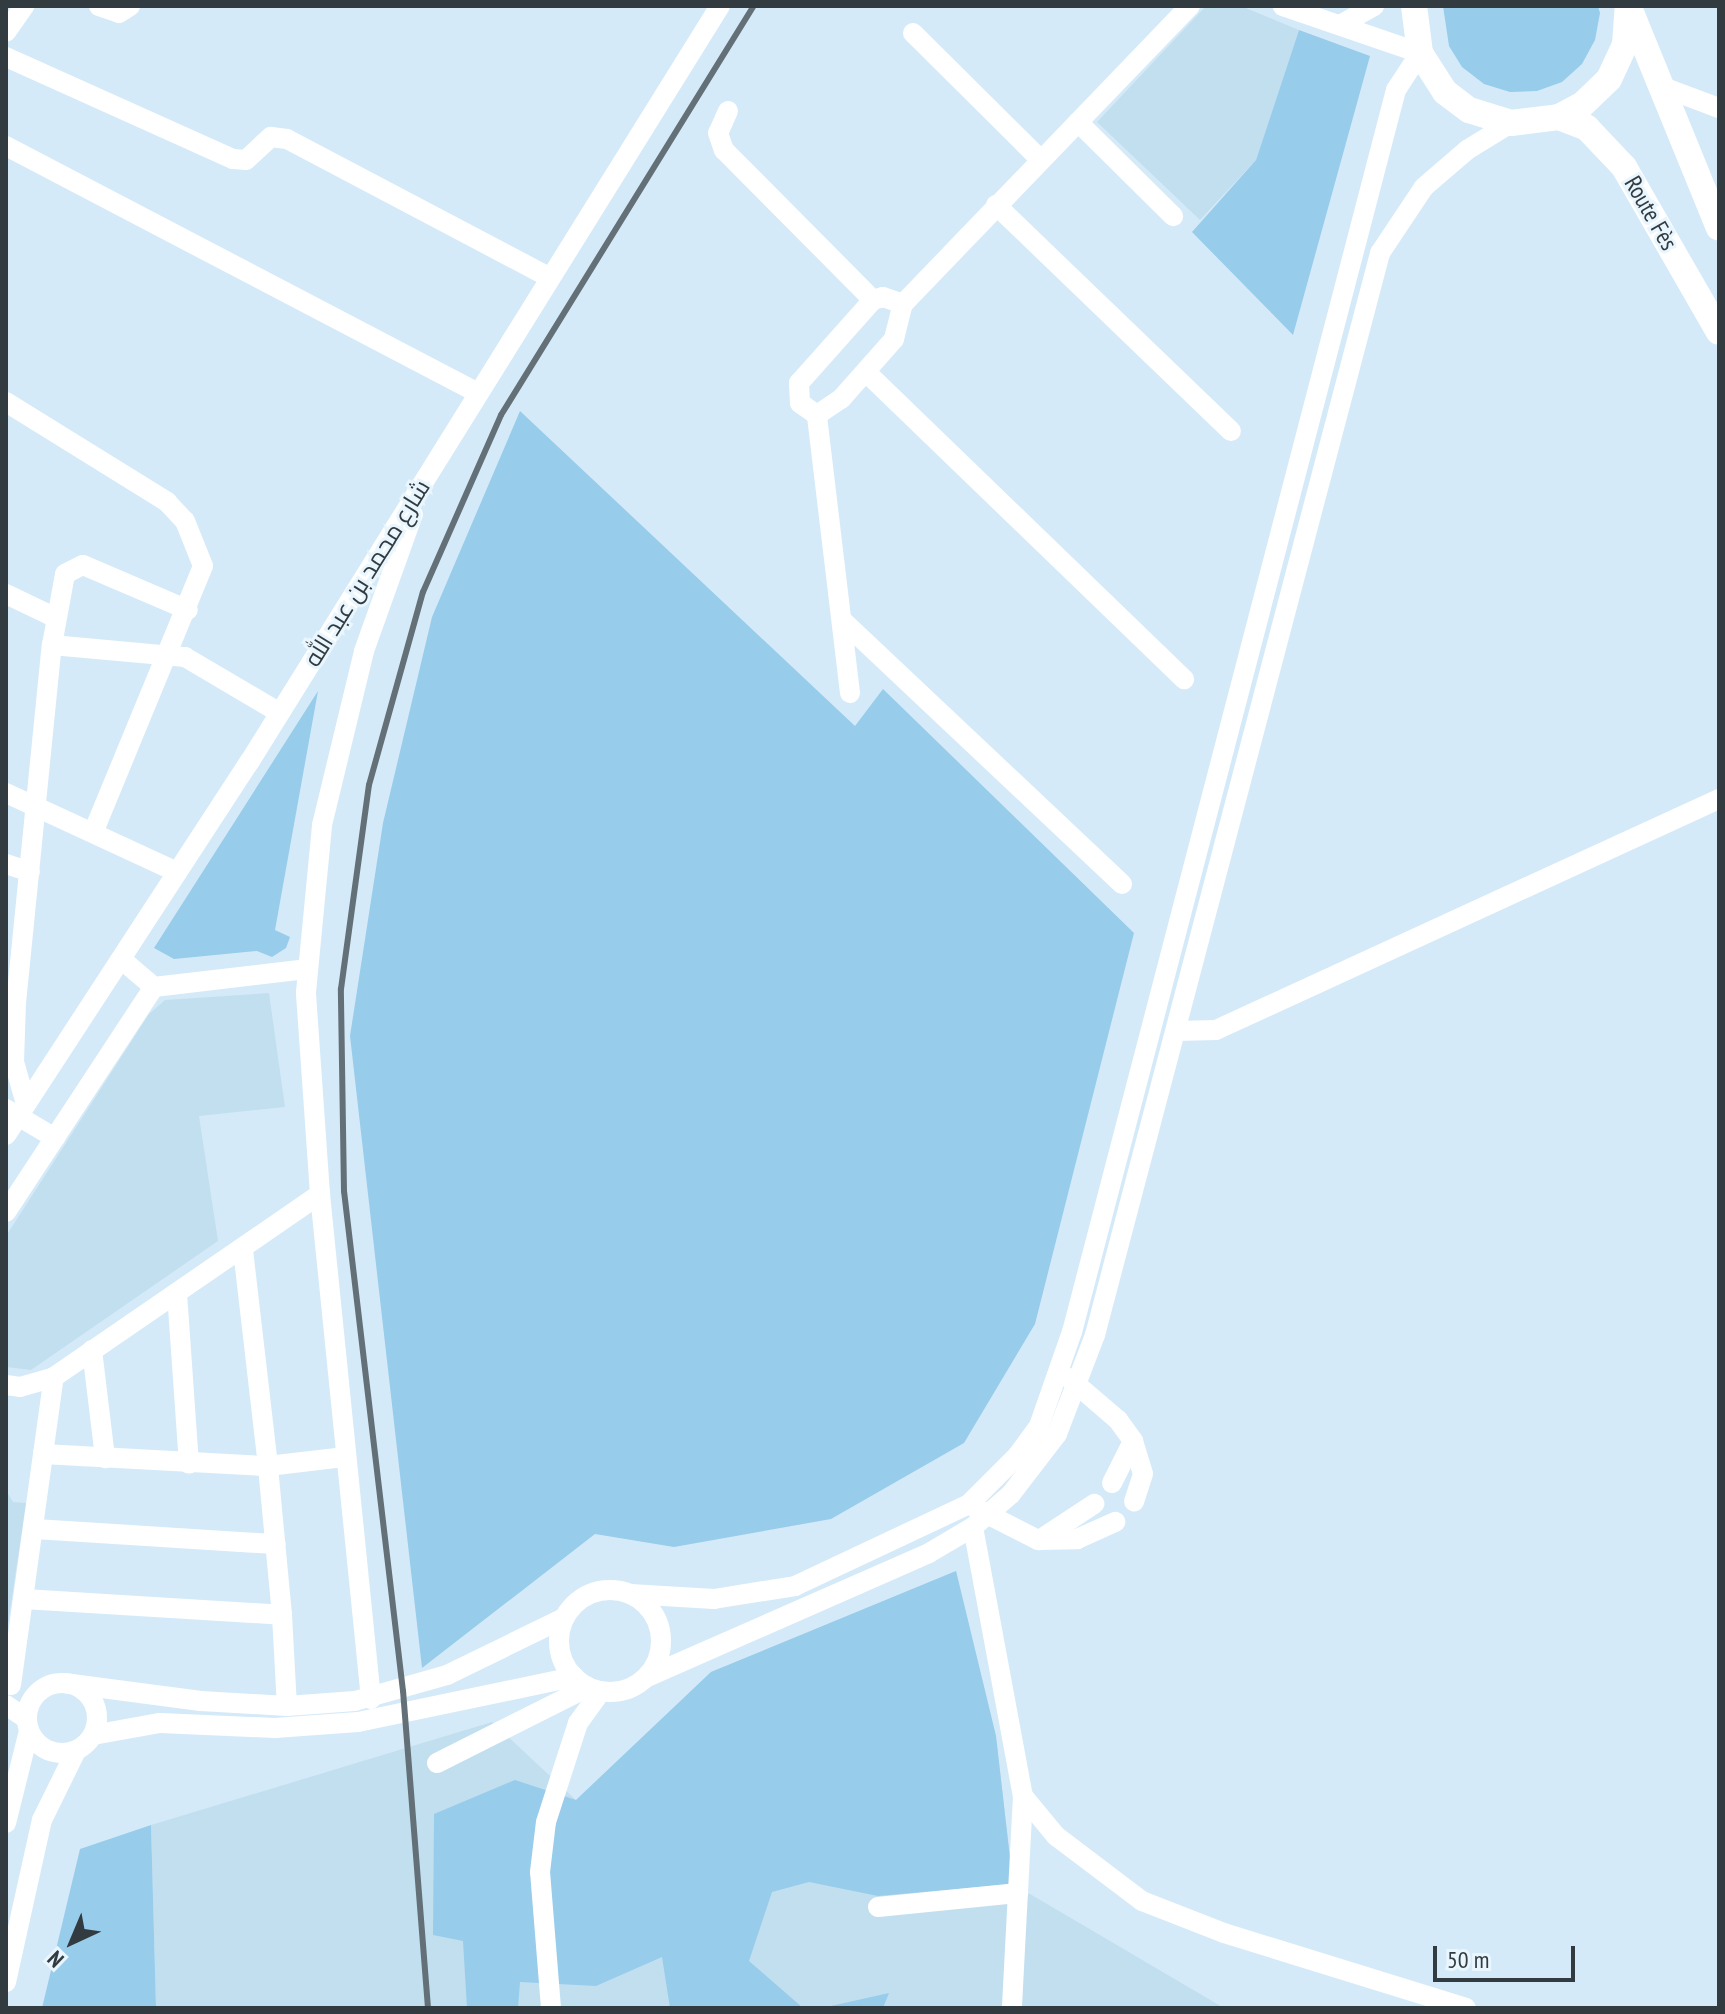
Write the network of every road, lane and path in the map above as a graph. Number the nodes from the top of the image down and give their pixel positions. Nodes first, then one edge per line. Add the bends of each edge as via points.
1 (24, 6) edge
2 (99, 6) edge
3 (130, 6) edge
4 (720, 6) edge
5 (1190, 6) edge
6 (1283, 6) edge
7 (1374, 6) edge
8 (1414, 6) edge
9 (1629, 7) edge
10 (1340, 25) junction
11 (6, 32) edge
12 (913, 33) dead end
13 (1420, 53) junction
14 (6, 57) edge
15 (1663, 87) junction
16 (1719, 108) edge
17 (728, 111) dead end
18 (1559, 117) junction
19 (1078, 122) junction
20 (1511, 123) junction
21 (6, 146) edge
22 (1040, 159) junction
23 (996, 205) junction
24 (1173, 216) dead end
25 (1719, 228) edge
26 (549, 277) junction
27 (873, 300) junction
28 (903, 304) junction
29 (1719, 332) edge
30 (867, 373) junction
31 (478, 393) junction
32 (6, 402) edge
33 (817, 415) junction
34 (1231, 431) dead end
35 (426, 476) junction
36 (6, 594) edge
37 (188, 610) junction
38 (56, 618) junction
39 (844, 622) junction
40 (52, 645) junction
41 (170, 655) junction
42 (1184, 679) dead end
43 (850, 693) dead end
44 (280, 713) junction
45 (6, 793) edge
46 (1719, 799) edge
47 (36, 806) junction
48 (94, 831) junction
49 (6, 864) edge
50 (30, 872) junction
51 (177, 872) junction
52 (1122, 884) dead end
53 (121, 959) junction
54 (308, 969) junction
55 (154, 987) junction
56 (11, 1002) edge
57 (1176, 1031) junction
58 (17, 1109) edge
59 (6, 1135) edge
60 (55, 1138) junction
61 (320, 1194) junction
62 (6, 1212) edge
63 (243, 1249) junction
64 (177, 1293) junction
65 (92, 1350) junction
66 (1059, 1373) junction
67 (54, 1377) junction
68 (1080, 1383) junction
69 (6, 1385) edge
70 (1133, 1441) junction
71 (43, 1454) junction
72 (345, 1457) junction
73 (105, 1458) junction
74 (189, 1464) junction
75 (268, 1466) junction
76 (1112, 1483) dead end
77 (1134, 1502) dead end
78 (969, 1504) junction
79 (1094, 1504) dead end
80 (979, 1522) junction
81 (1115, 1522) dead end
82 (35, 1529) junction
83 (1038, 1540) junction
84 (276, 1544) junction
85 (630, 1594) junction
86 (24, 1599) junction
87 (282, 1615) junction
88 (564, 1618) junction
89 (647, 1677) junction
90 (64, 1683) junction
91 (588, 1685) junction
92 (8, 1692) edge
93 (38, 1693) junction
94 (371, 1699) junction
95 (287, 1706) junction
96 (28, 1725) junction
97 (93, 1735) junction
98 (76, 1751) junction
99 (437, 1763) dead end
100 (1023, 1796) junction
101 (6, 1823) edge
102 (1018, 1893) junction
103 (878, 1907) dead end
104 (6, 1982) edge
105 (551, 2008) edge
106 (1012, 2008) edge
107 (1466, 2008) edge

1 - 11 street
2 - 3 street via 119,13
4 - 26 street, شارع محمد بن عبد الله
5 - 19 street
6 - 10 street
7 - 10 street
8 - 13 main road
9 - 15 main road
9 - 18 main road via 1625,45 1609,79 1582,105
10 - 13 street
12 - 22 street
13 - 20 main road via 1445,92 1469,110
13 - 66 street via 1396,90 1358,226
14 - 26 street via 233,159 246,160 271,137 287,139
15 - 16 street
15 - 25 main road
17 - 27 street via 718,133 724,150
18 - 20 main road
18 - 29 main road, Route Fès via 1587,128 1624,167
19 - 22 street
19 - 24 street
20 - 57 street via 1467,150 1424,187 1380,253
21 - 31 street
22 - 23 street
23 - 28 street
23 - 34 street
26 - 31 street, شارع محمد بن عبد الله
27 - 28 street via 883,297
27 - 33 street via 799,383 800,403
28 - 30 street via 894,339
30 - 33 street via 828,411
30 - 42 street
31 - 35 street, شارع محمد بن عبد الله
32 - 37 street via 136,478 185,521 203,566
33 - 39 street
35 - 44 street, شارع محمد بن عبد الله
35 - 54 street via 364,651 322,825
36 - 38 street
37 - 38 street via 83,565 65,574
37 - 41 street
38 - 40 street
39 - 43 street
39 - 52 street
40 - 41 street
40 - 47 street
41 - 44 street via 203,665
41 - 48 street
44 - 51 street, شارع محمد بن عبد الله
45 - 47 street
46 - 57 street via 1216,1030
47 - 48 street
47 - 50 street
48 - 51 street
49 - 50 street
50 - 56 street
51 - 53 street, شارع محمد بن عبد الله
53 - 55 street
53 - 58 street, شارع محمد بن عبد الله
54 - 55 street
54 - 61 street
55 - 60 street
56 - 58 street
57 - 68 street
58 - 59 street, شارع محمد بن عبد الله
58 - 60 street
60 - 62 street
61 - 63 street
61 - 72 street
63 - 64 street
63 - 75 street
64 - 65 street
64 - 74 street
65 - 67 street
65 - 73 street
66 - 68 street
66 - 78 street via 1039,1426
67 - 69 street via 20,1387
67 - 71 street
68 - 70 street
68 - 80 street via 1036,1468
70 - 76 street
70 - 77 street via 1143,1474
71 - 73 street
71 - 82 street
72 - 75 street
72 - 94 street
73 - 74 street
74 - 75 street
75 - 84 street
78 - 80 street
78 - 85 street via 795,1586 714,1599
79 - 83 street
80 - 83 street
80 - 89 street via 929,1553
80 - 100 street
81 - 83 street via 1077,1539
82 - 84 street
82 - 86 street
84 - 87 street
85 - 88 street via 600,1591 573,1606
85 - 89 street via 644,1603 660,1631 659,1655
86 - 87 street
86 - 92 street
87 - 95 street
88 - 91 street via 560,1649
88 - 94 street via 447,1675
89 - 91 street via 634,1687
90 - 93 street
90 - 95 street
90 - 97 street via 91,1699 97,1722
91 - 97 street via 358,1722 275,1728 160,1723
91 - 99 street
91 - 105 street via 546,1822 540,1872
92 - 93 street
92 - 96 street
93 - 96 street
94 - 95 street
96 - 98 street via 46,1750
96 - 101 street
97 - 98 street
98 - 104 street via 42,1820
100 - 102 street
100 - 107 street via 1056,1836 1142,1901 1224,1933
102 - 103 street
102 - 106 street

